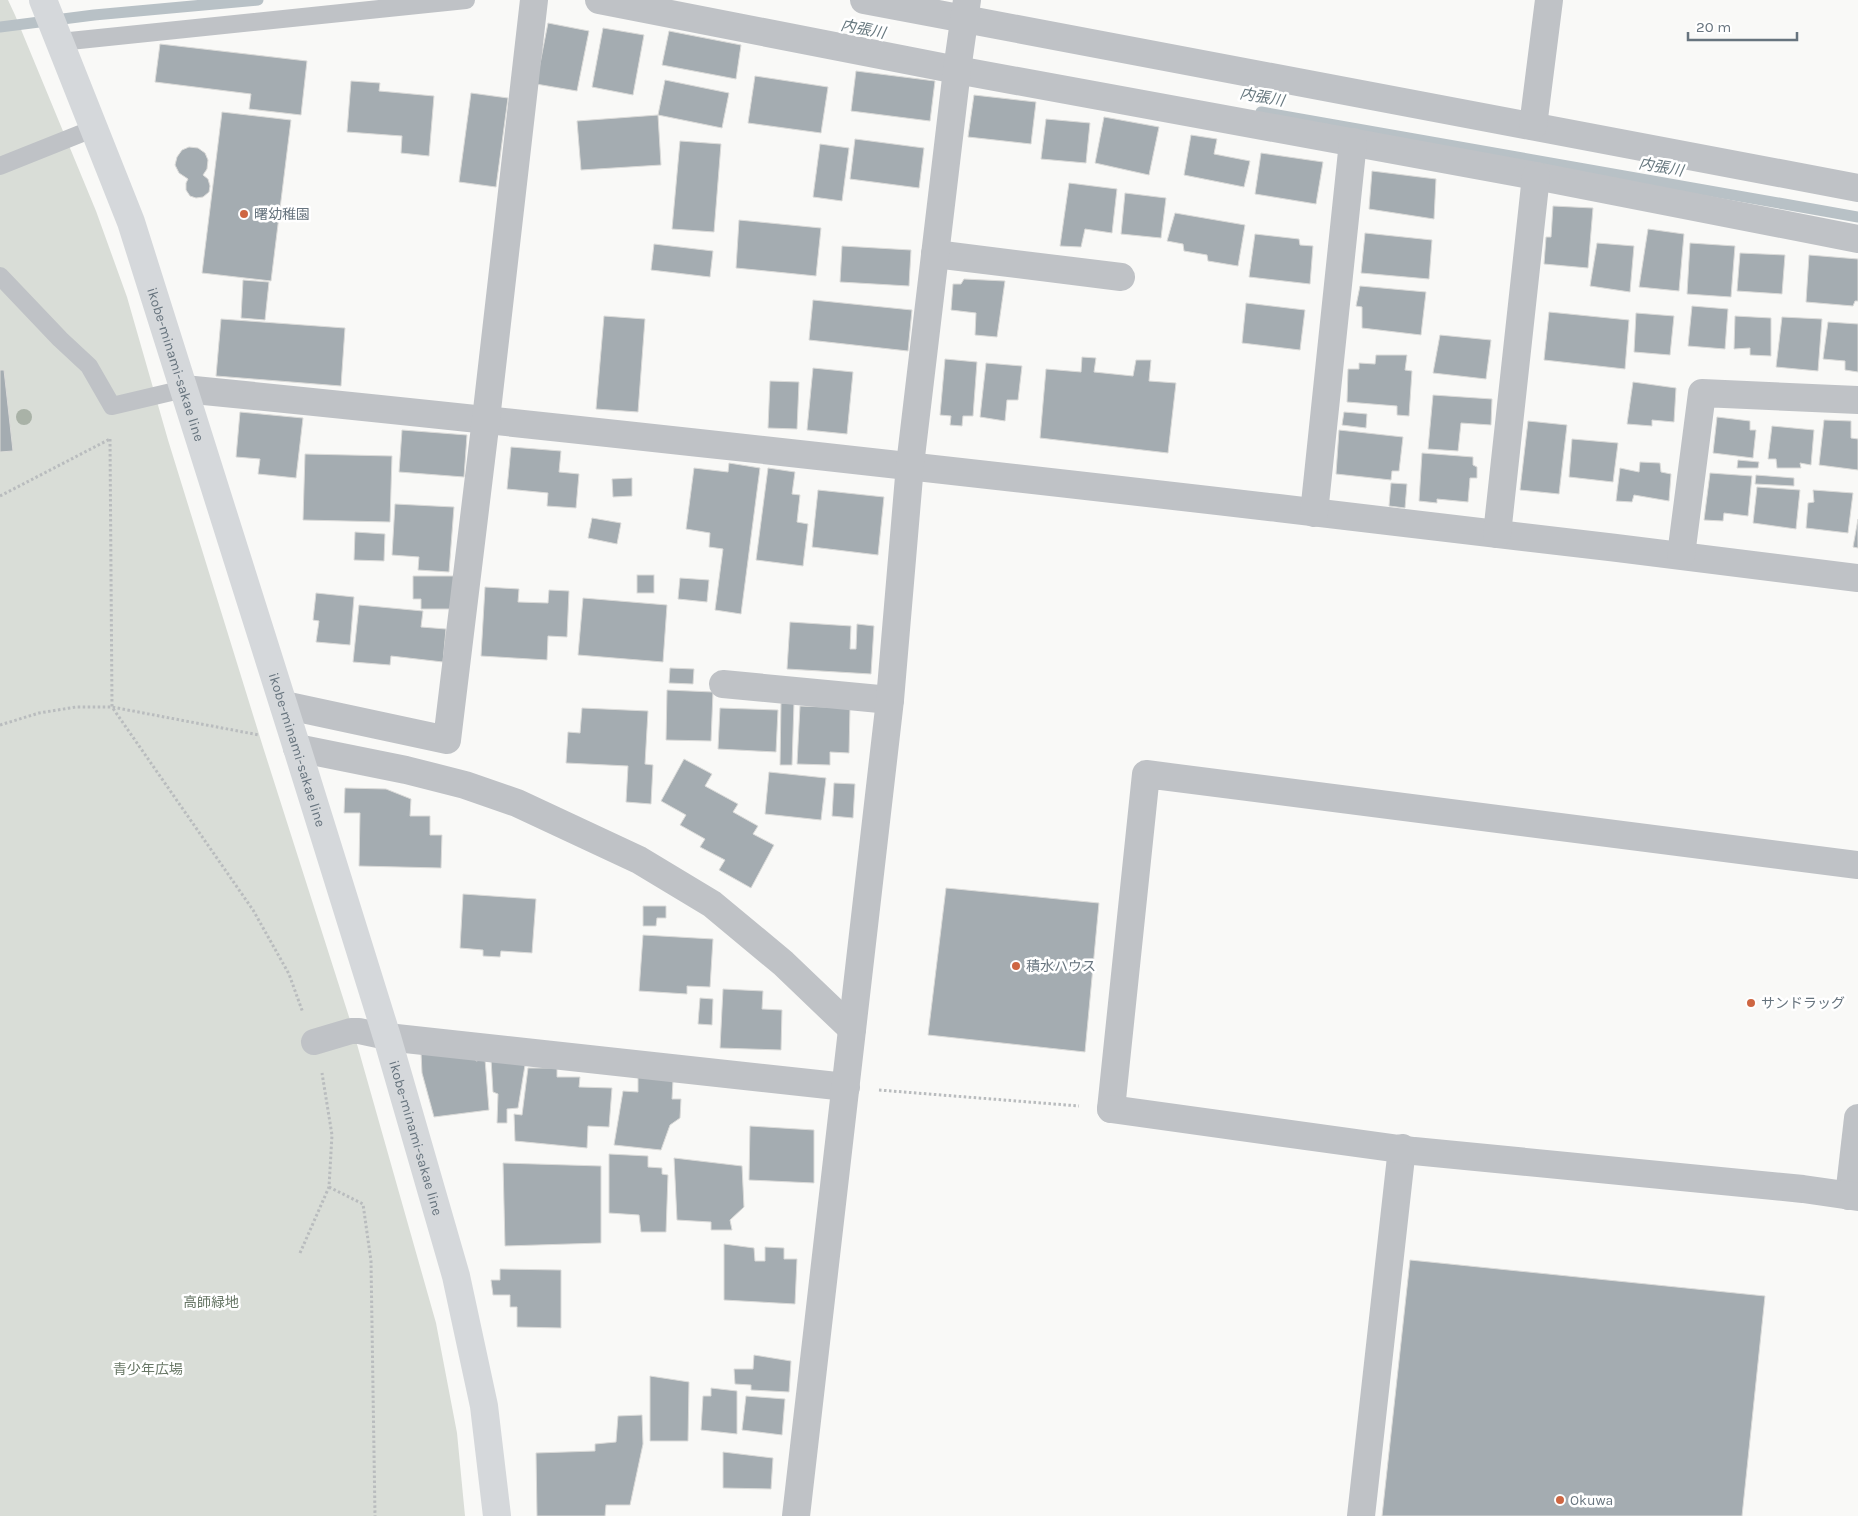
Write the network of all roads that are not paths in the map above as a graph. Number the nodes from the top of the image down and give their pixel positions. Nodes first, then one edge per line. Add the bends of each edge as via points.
1 (44, 0) edge
2 (466, 0) edge
3 (534, 0) edge
4 (599, 0) edge
5 (864, 0) edge
6 (1549, 0) edge
7 (966, 9) edge
8 (60, 42) junction
9 (956, 70) junction
10 (1533, 126) junction
11 (95, 128) junction
12 (1354, 142) junction
13 (0, 166) edge
14 (1536, 176) junction
15 (1858, 188) edge
16 (1858, 239) edge
17 (935, 254) junction
18 (0, 276) edge
19 (1120, 277) dead end
20 (184, 389) junction
21 (1858, 400) edge
22 (486, 419) junction
23 (910, 465) junction
24 (1314, 513) junction
25 (1497, 534) junction
26 (1681, 555) junction
27 (1858, 578) edge
28 (723, 684) dead end
29 (890, 700) junction
30 (284, 705) junction
31 (298, 748) junction
32 (1858, 865) edge
33 (852, 1029) junction
34 (387, 1037) junction
35 (314, 1042) road end
36 (846, 1087) junction
37 (1858, 1118) edge
38 (1402, 1148) junction
39 (1854, 1197) edge
40 (498, 1516) edge
41 (796, 1516) edge
42 (1361, 1516) edge

1 - 8 main road, ikobe-minami-sakae line
2 - 8 lane
3 - 22 street
4 - 9 street
5 - 7 street
6 - 10 street
7 - 9 street
7 - 10 street
8 - 11 main road, ikobe-minami-sakae line
9 - 12 street
9 - 17 street
10 - 15 street
11 - 13 lane
11 - 20 main road, ikobe-minami-sakae line via 131,222
12 - 14 street
12 - 24 street
14 - 16 street
14 - 25 street
17 - 19 street
17 - 23 street
18 - 20 lane via 89,366 112,406
20 - 22 street
20 - 30 main road, ikobe-minami-sakae line
21 - 26 street via 1702,393
22 - 23 street
22 - 30 street via 447,740
23 - 24 street
23 - 29 street
24 - 25 street
25 - 26 street
26 - 27 street
28 - 29 street
29 - 33 street
30 - 31 main road, ikobe-minami-sakae line
31 - 33 street via 465,785 516,803 639,860 712,904 783,963
31 - 34 main road, ikobe-minami-sakae line
32 - 38 street via 1146,774 1111,1109
33 - 36 street
34 - 35 street via 350,1031
34 - 36 street
34 - 40 main road, ikobe-minami-sakae line via 456,1276 484,1406
36 - 41 street
37 - 39 street
38 - 39 street
38 - 42 street

